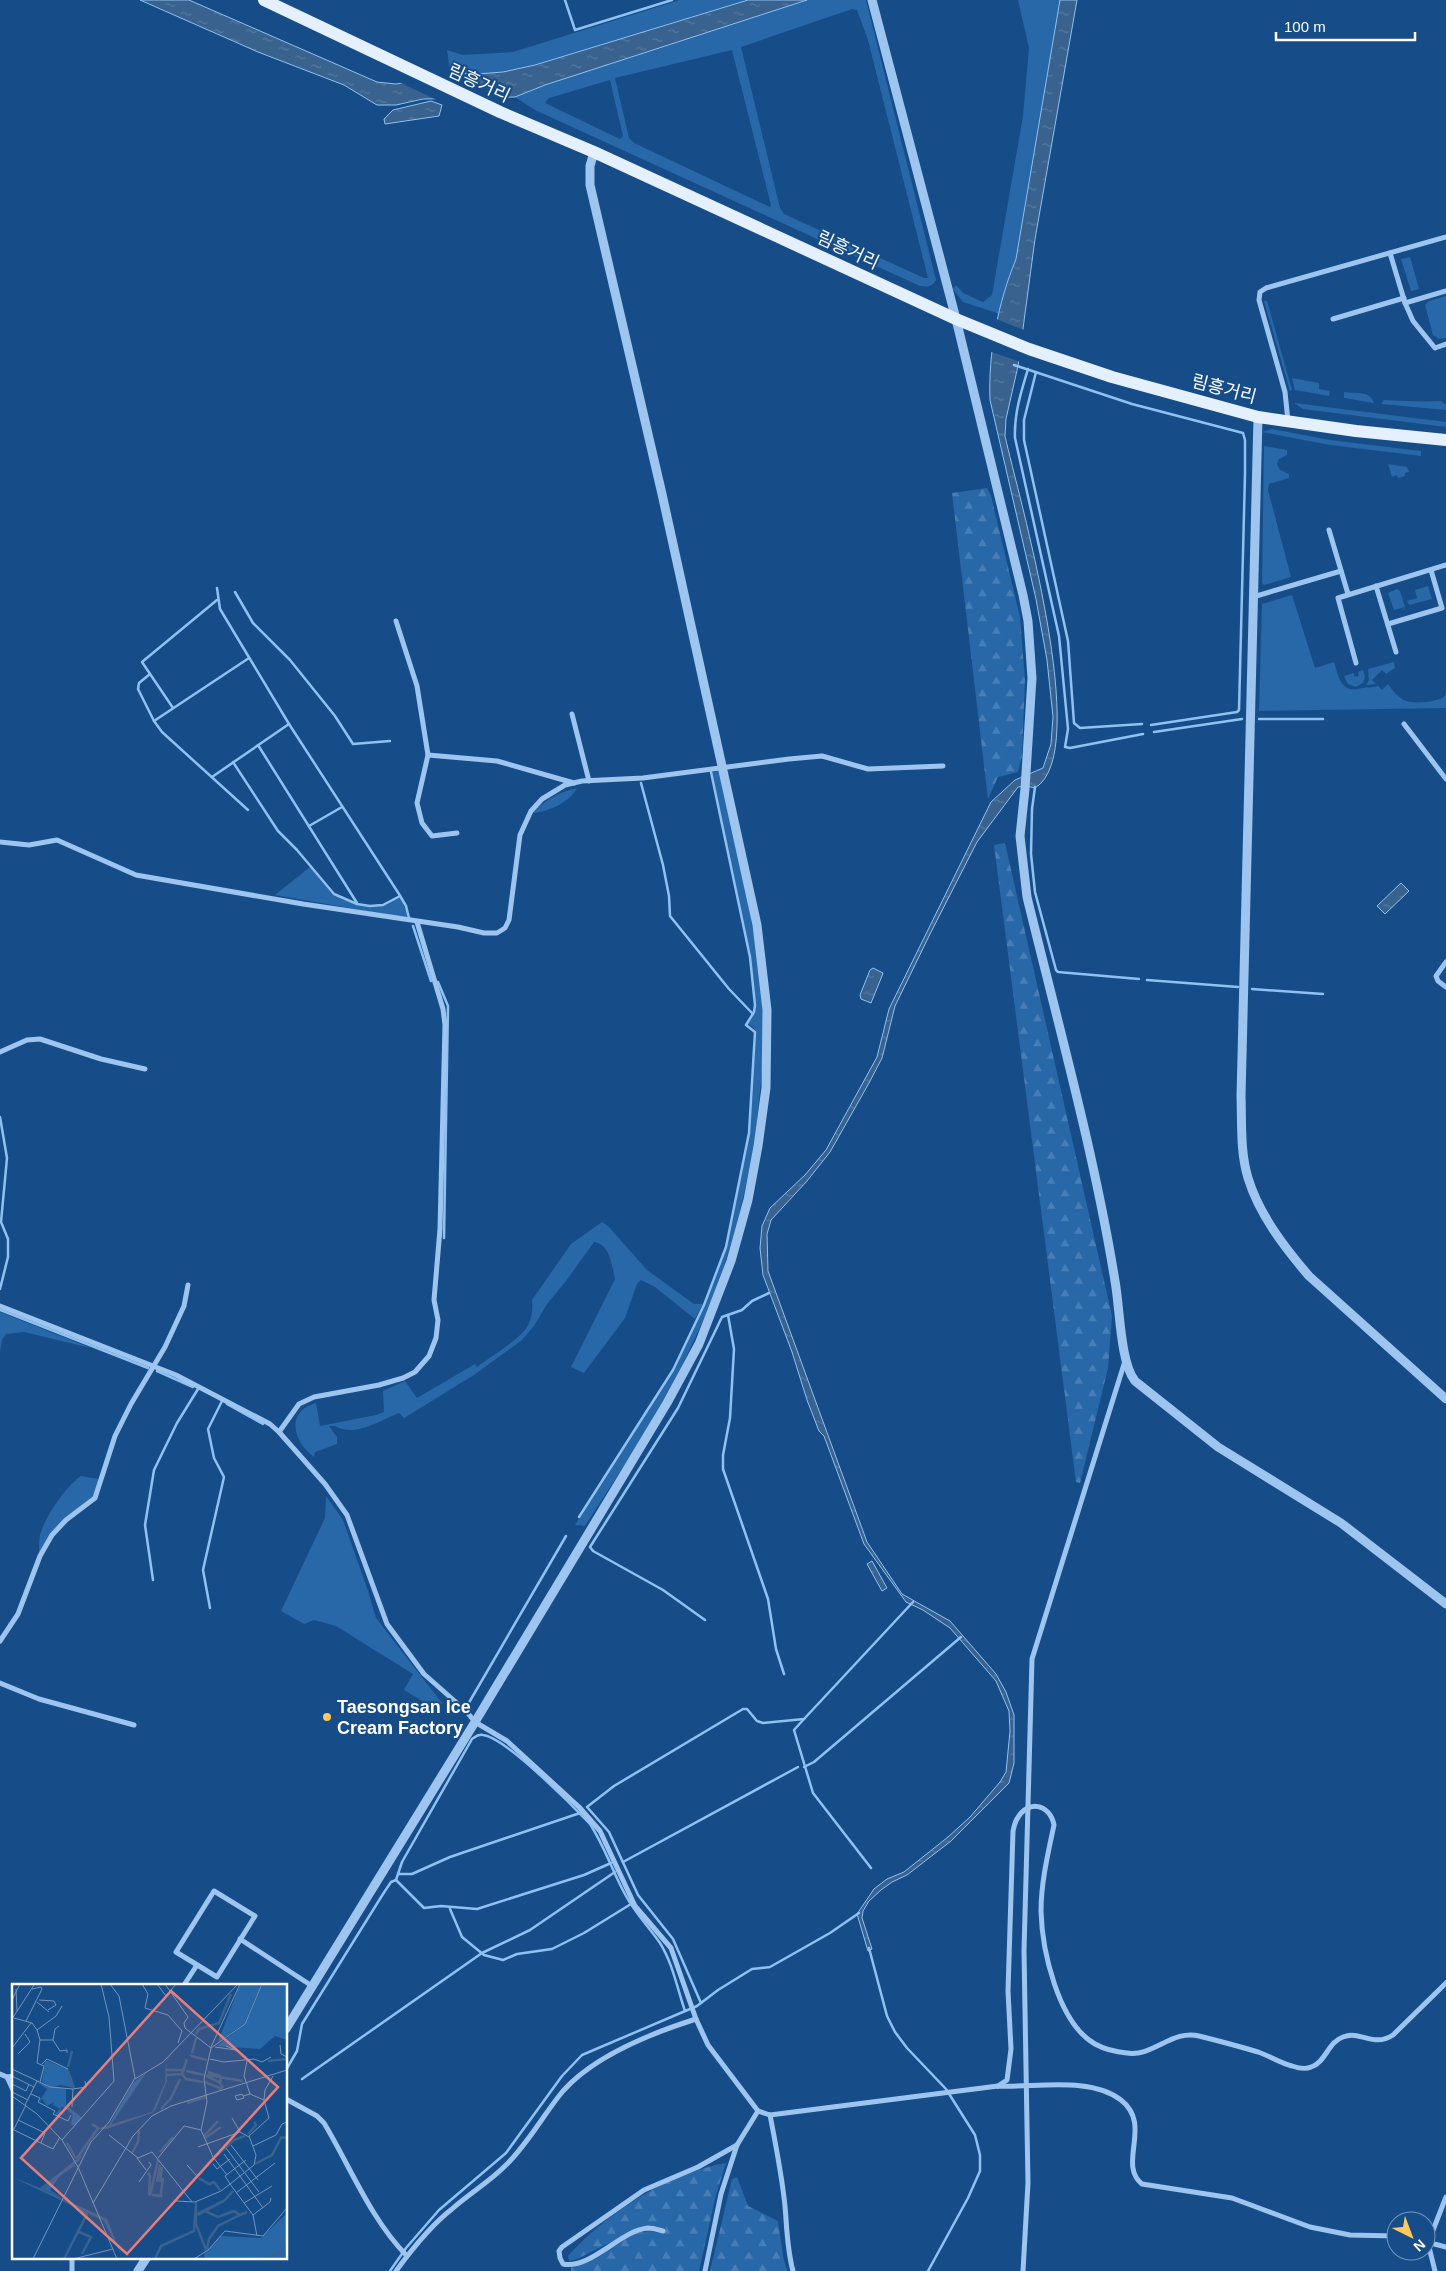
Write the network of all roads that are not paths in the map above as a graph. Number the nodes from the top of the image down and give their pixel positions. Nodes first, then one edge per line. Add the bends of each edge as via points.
1 (264, 0) edge
2 (872, 0) edge
3 (594, 152) junction
4 (1446, 237) edge
5 (1390, 253) junction
6 (1446, 291) edge
7 (1405, 300) junction
8 (956, 319) junction
9 (1333, 319) dead end
10 (1446, 344) edge
11 (1258, 417) junction
12 (1288, 421) junction
13 (1446, 440) edge
14 (1329, 530) dead end
15 (1446, 566) edge
16 (1431, 570) junction
17 (1341, 571) junction
18 (1376, 586) junction
19 (1348, 594) junction
20 (1253, 597) junction
21 (396, 621) dead end
22 (1388, 624) junction
23 (1396, 652) dead end
24 (1356, 663) dead end
25 (572, 714) dead end
26 (1404, 724) dead end
27 (428, 755) junction
28 (942, 766) dead end
29 (722, 767) junction
30 (1446, 779) edge
31 (589, 781) junction
32 (574, 783) junction
33 (456, 833) dead end
34 (0, 842) edge
35 (417, 922) junction
36 (1446, 962) edge
37 (1446, 987) edge
38 (0, 1052) edge
39 (145, 1069) dead end
40 (188, 1285) dead end
41 (0, 1306) edge
42 (1125, 1360) junction
43 (154, 1366) junction
44 (1446, 1399) edge
45 (279, 1432) junction
46 (1446, 1604) edge
47 (0, 1641) edge
48 (0, 1683) edge
49 (475, 1722) junction
50 (134, 1725) dead end
51 (1029, 1808) junction
52 (240, 1939) junction
53 (197, 1965) junction
54 (1446, 1983) edge
55 (185, 1984) edge
56 (312, 1986) junction
57 (695, 2016) junction
58 (288, 2025) edge
59 (0, 2074) edge
60 (12, 2076) edge
61 (7, 2077) junction
62 (998, 2086) junction
63 (12, 2088) edge
64 (1025, 2088) junction
65 (288, 2100) edge
66 (758, 2111) junction
67 (770, 2115) junction
68 (737, 2146) junction
69 (1446, 2197) edge
70 (1436, 2221) edge
71 (663, 2231) dead end
72 (1386, 2236) edge
73 (406, 2255) junction
74 (72, 2258) edge
75 (146, 2258) edge
76 (72, 2271) edge
77 (138, 2271) edge
78 (396, 2271) edge
79 (705, 2271) edge
80 (793, 2271) edge
81 (1023, 2271) edge

1 - 3 main road, 림흥거리 via 500,112
2 - 8 street
3 - 8 main road, 림흥거리
3 - 29 street via 590,185
4 - 5 street
5 - 7 street
5 - 12 street via 1260,292 1259,300 1287,397
6 - 7 street
7 - 9 street
7 - 10 street via 1413,321 1434,348
8 - 11 main road, 림흥거리 via 1029,349 1112,377
8 - 42 street via 1028,621 1032,678 1020,836 1027,897 1086,1136 1115,1280
11 - 12 main road, 림흥거리
11 - 20 street
12 - 13 main road, 림흥거리
14 - 17 street
15 - 16 street
16 - 18 street
16 - 22 street via 1442,608
17 - 19 street
17 - 20 street
18 - 19 street
18 - 22 street
19 - 24 street via 1338,598
20 - 44 street via 1241,1096 1242,1147 1247,1177 1260,1206 1298,1263
21 - 27 street via 417,686
22 - 23 street
25 - 31 street
26 - 30 street
27 - 32 street via 497,761
27 - 33 street via 418,789 417,804 422,822 432,836
28 - 29 street via 868,769 822,756
29 - 31 street via 643,778
29 - 49 street via 757,925 767,1010 766,1088 748,1200 731,1261 699,1344 667,1404
31 - 32 street
32 - 35 street via 542,799 524,823 509,920 505,928 497,933 484,933
34 - 35 street via 28,845 57,840 136,875
35 - 45 street via 445,1025 440,1229 434,1300 438,1320 436,1338 429,1356 415,1372 379,1386 314,1398 299,1404
36 - 37 street via 1436,976
38 - 39 street via 27,1040 40,1039
40 - 43 street via 184,1306
41 - 43 street
42 - 46 street via 1135,1381 1218,1447 1341,1523
42 - 51 street via 1032,1659
43 - 45 street via 226,1400
43 - 47 street via 115,1436 95,1498 52,1535 40,1556 18,1614
45 - 49 street via 325,1484 347,1515 387,1624 424,1674
48 - 50 street via 39,1699
49 - 56 street
49 - 57 street via 506,1741 579,1807 600,1831 635,1906 671,1948
51 - 54 street via 1038,1806 1047,1810 1054,1825 1041,1911 1048,1968 1066,2010 1080,2030 1093,2043 1106,2049 1130,2054 1182,2035 1196,2035 1259,2052 1304,2069 1322,2060 1334,2041 1343,2036 1386,2040
51 - 62 street via 1017,1819 1013,1831 1008,1991 1011,2056 1007,2080
51 - 64 street via 1024,1951
52 - 53 street via 217,1977
52 - 53 street via 255,1916 214,1891 176,1952
52 - 56 street
53 - 55 street
56 - 58 street
57 - 66 street via 708,2045
57 - 73 street via 593,2066 565,2090 505,2167 450,2210
59 - 61 street
60 - 61 street
61 - 63 street
62 - 64 street
62 - 67 street
64 - 72 street via 1066,2084 1109,2093 1120,2099 1132,2113 1136,2124 1132,2171 1142,2184 1232,2198 1318,2229 1350,2235
64 - 81 street via 1028,2183
65 - 73 street via 324,2123 362,2195 384,2230
66 - 67 street
66 - 68 street
67 - 80 street via 780,2161 786,2235
68 - 71 street via 625,2202 562,2247 560,2258 563,2264 578,2263 638,2231 649,2228
68 - 79 street via 721,2194
69 - 70 street
73 - 78 street
74 - 76 street
75 - 77 street

